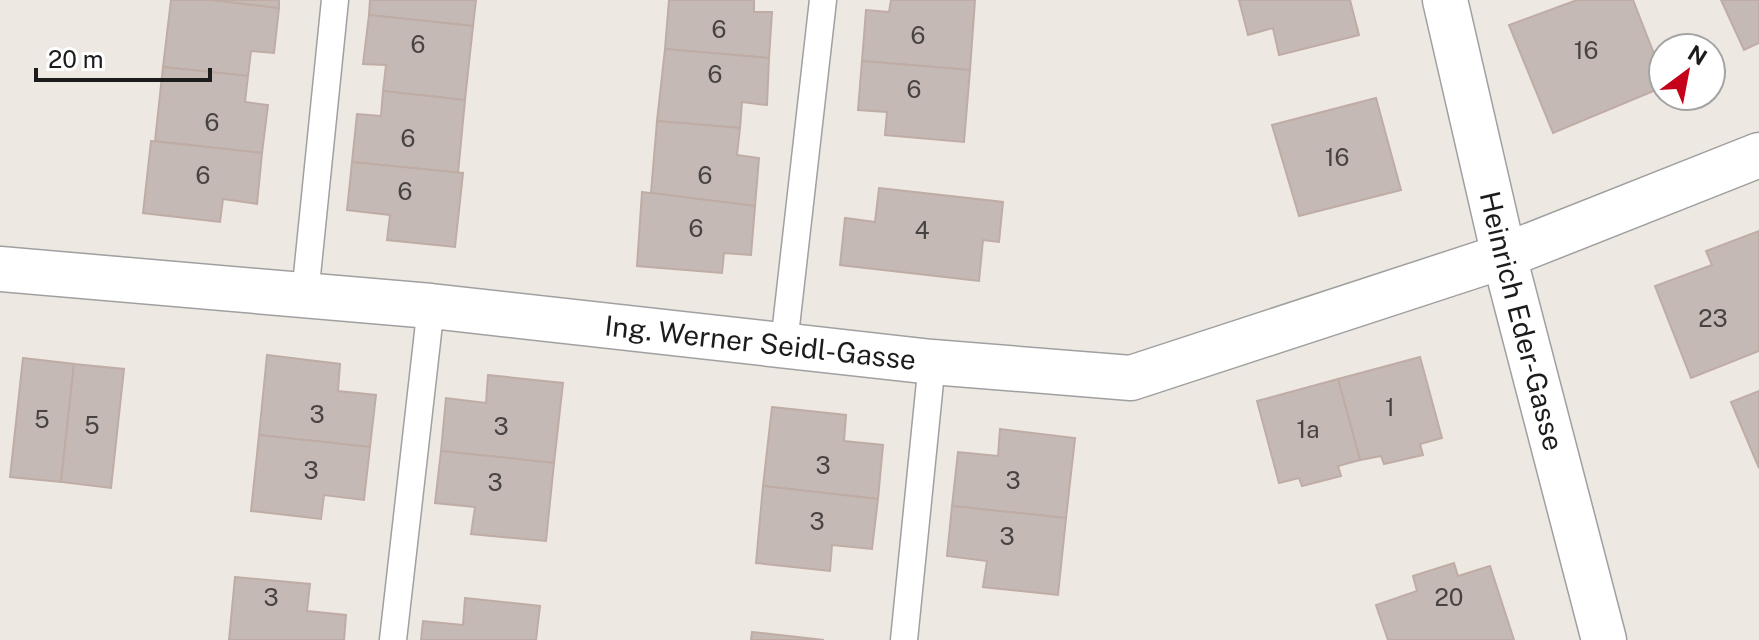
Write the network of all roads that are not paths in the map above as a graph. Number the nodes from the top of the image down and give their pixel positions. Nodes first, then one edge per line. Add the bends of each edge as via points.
1 (335, 0) edge
2 (823, 0) edge
3 (1445, 0) edge
4 (1759, 155) edge
5 (1504, 256) junction
6 (0, 269) edge
7 (305, 295) junction
8 (431, 306) junction
9 (784, 344) junction
10 (932, 362) junction
11 (393, 640) edge
12 (904, 640) edge
13 (1604, 640) edge

1 - 7 lane
2 - 9 lane
3 - 5 street, Heinrich Eder-Gasse
4 - 5 street, Ing. Werner Seidl-Gasse
5 - 10 street, Ing. Werner Seidl-Gasse via 1131,378
5 - 13 street, Heinrich Eder-Gasse
6 - 7 street, Ing. Werner Seidl-Gasse
7 - 8 street, Ing. Werner Seidl-Gasse
8 - 9 street, Ing. Werner Seidl-Gasse
8 - 11 lane
9 - 10 street, Ing. Werner Seidl-Gasse
10 - 12 lane

